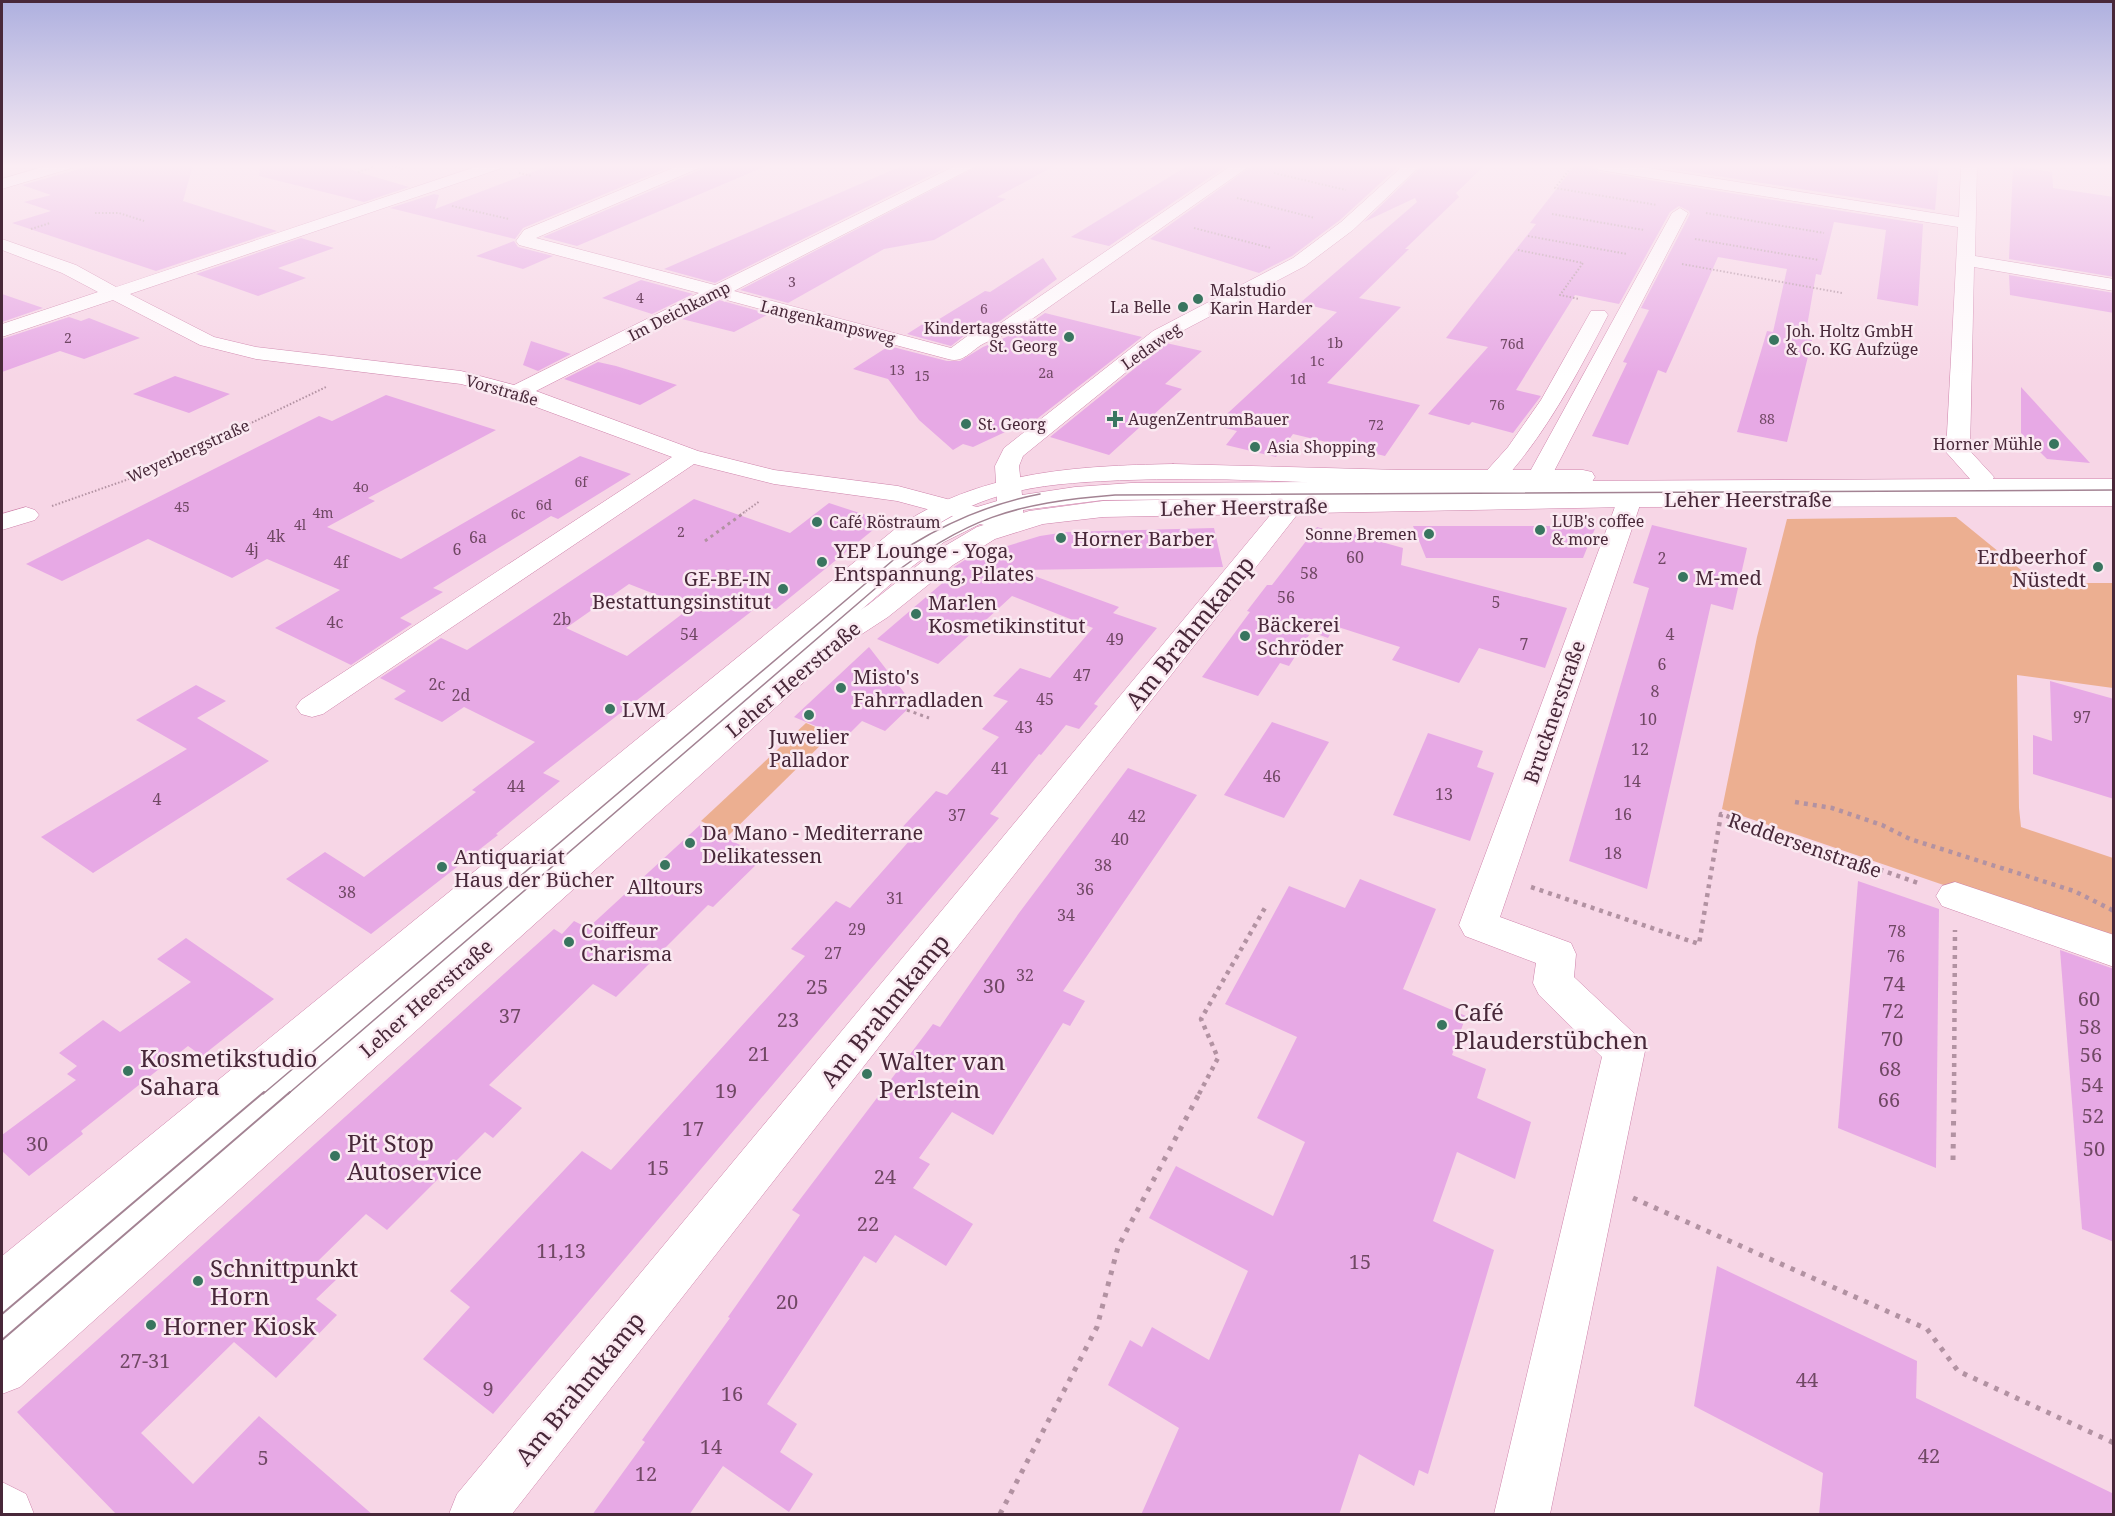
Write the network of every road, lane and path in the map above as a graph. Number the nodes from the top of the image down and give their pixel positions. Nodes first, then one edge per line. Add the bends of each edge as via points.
1 (288, 236) edge
2 (529, 236) edge
3 (829, 236) edge
4 (1140, 236) edge
5 (1223, 236) edge
6 (1334, 236) edge
7 (1668, 236) edge
8 (1967, 236) edge
9 (2, 244) edge
10 (1518, 250) dead end
11 (1305, 258) junction
12 (1966, 260) junction
13 (2114, 285) edge
14 (715, 293) junction
15 (113, 294) junction
16 (1629, 309) junction
17 (1598, 315) dead end
18 (2, 332) edge
19 (369, 366) junction
20 (517, 392) junction
21 (690, 456) junction
22 (2114, 476) edge
23 (1493, 477) junction
24 (1539, 477) junction
25 (1982, 477) junction
26 (790, 480) junction
27 (2114, 486) edge
28 (2114, 498) edge
29 (1629, 499) junction
30 (1291, 506) junction
31 (990, 507) junction
32 (26, 515) joint
33 (2, 522) edge
34 (1405, 534) dead end
35 (1414, 534) dead end
36 (705, 541) dead end
37 (312, 707) dead end
38 (907, 710) dead end
39 (929, 718) dead end
40 (1795, 802) dead end
41 (1496, 875) junction
42 (1955, 896) junction
43 (1266, 906) dead end
44 (2114, 911) edge
45 (2114, 951) edge
46 (1953, 1160) dead end
47 (1596, 1181) junction
48 (2, 1287) edge
49 (2, 1326) edge
50 (2, 1369) edge
51 (2114, 1443) edge
52 (2, 1510) edge
53 (6, 1515) edge
54 (477, 1515) edge
55 (1000, 1515) edge
56 (1522, 1515) edge

1 - 15 street
2 - 14 street via 525,241
3 - 14 street, Im Deichkamp
4 - 14 street, Langenkampsweg via 1008,327 977,338 955,355
5 - 11 path
6 - 11 street, Ledaweg
7 - 16 street
8 - 12 street
9 - 15 street, Vorstraße via 69,269
10 - 16 path via 1583,263 1560,295
11 - 31 street, Ledaweg via 1151,342 1012,453
12 - 13 street
12 - 25 street via 1958,452
14 - 20 street, Im Deichkamp
15 - 18 street
15 - 19 street, Vorstraße via 207,341 256,353
16 - 24 street
17 - 23 street via 1552,401
19 - 20 street, Vorstraße via 461,378
19 - 32 path, Weyerbergstraße via 149,472
20 - 21 street, Vorstraße
21 - 26 street, Vorstraße
21 - 37 street
22 - 25 street, Leher Heerstraße
23 - 24 street, Leher Heerstraße
23 - 31 street, Leher Heerstraße via 1376,477 1222,470 1080,473 1054,476
24 - 25 street, Leher Heerstraße
26 - 31 street, Vorstraße
26 - 36 path
27 - 31 street via 1159,490 1062,494
28 - 29 street, Leher Heerstraße
29 - 30 street, Leher Heerstraße
29 - 41 street, Brucknerstraße
30 - 31 street, Leher Heerstraße via 1081,510 1036,517
30 - 54 street, Am Brahmkamp
31 - 48 street, Leher Heerstraße via 918,526
31 - 49 street via 939,533 890,570
31 - 50 street, Leher Heerstraße via 987,533 946,556 835,639
32 - 33 street
34 - 35 path
38 - 39 path
40 - 44 path via 1832,808 1882,825 1910,839 2074,891
41 - 42 path, Reddersenstraße via 1699,944 1721,814
41 - 47 street, Brucknerstraße via 1478,925 1557,954 1553,982 1624,1051
42 - 45 street
42 - 46 path
43 - 55 path via 1201,1019 1218,1058 1118,1246 1096,1327
47 - 51 path via 1927,1329 1958,1371
47 - 56 street
52 - 53 street

